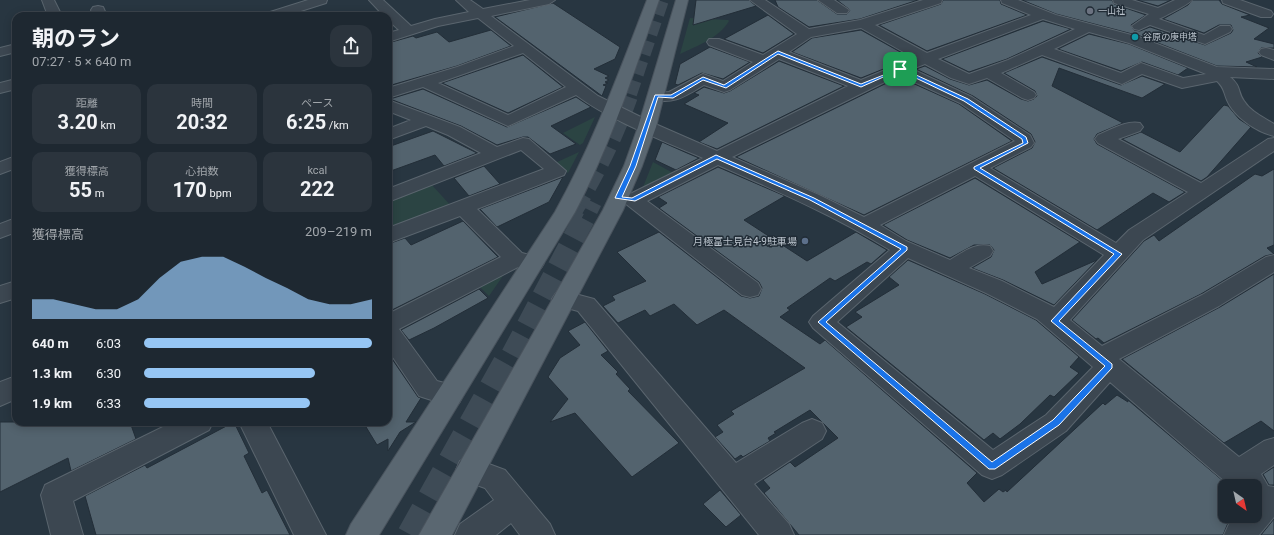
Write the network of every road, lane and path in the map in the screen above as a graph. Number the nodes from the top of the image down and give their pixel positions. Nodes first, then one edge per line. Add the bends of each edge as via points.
1 (48, 0) edge
2 (321, 0) edge
3 (375, 0) edge
4 (462, 0) edge
5 (549, 0) edge
6 (652, 0) edge
7 (682, 0) edge
8 (756, 0) edge
9 (824, 0) edge
10 (936, 0) edge
11 (1007, 0) edge
12 (1119, 0) edge
13 (1228, 0) edge
14 (1180, 2) edge
15 (842, 10) dead end
16 (1155, 11) edge
17 (53, 12) edge
18 (276, 12) edge
19 (388, 12) edge
20 (478, 14) junction
21 (1266, 14) dead end
22 (1042, 15) junction
23 (392, 16) edge
24 (862, 24) junction
25 (1087, 28) junction
26 (1225, 29) dead end
27 (408, 31) junction
28 (807, 34) junction
29 (392, 37) edge
30 (1123, 37) junction
31 (714, 42) dead end
32 (524, 48) junction
33 (12, 49) edge
34 (1043, 50) junction
35 (0, 52) edge
36 (771, 57) junction
37 (926, 59) junction
38 (900, 69) junction
39 (988, 72) junction
40 (1218, 74) junction
41 (1274, 74) edge
42 (424, 82) junction
43 (12, 85) edge
44 (861, 86) junction
45 (0, 88) edge
46 (577, 88) junction
47 (392, 92) edge
48 (1028, 95) dead end
49 (656, 96) junction
50 (392, 107) edge
51 (613, 110) junction
52 (427, 120) junction
53 (647, 127) junction
54 (1134, 127) dead end
55 (1274, 131) edge
56 (392, 133) edge
57 (1274, 143) edge
58 (497, 154) junction
59 (716, 157) junction
60 (12, 164) edge
61 (0, 168) edge
62 (976, 168) junction
63 (1200, 191) junction
64 (392, 194) edge
65 (625, 199) junction
66 (464, 208) junction
67 (864, 225) junction
68 (12, 226) edge
69 (0, 231) edge
70 (392, 235) edge
71 (905, 249) junction
72 (982, 251) dead end
73 (1118, 254) junction
74 (524, 261) junction
75 (1274, 262) edge
76 (952, 268) junction
77 (750, 289) dead end
78 (12, 290) edge
79 (0, 295) edge
80 (564, 299) junction
81 (1055, 321) junction
82 (392, 322) edge
83 (392, 337) edge
84 (1105, 362) junction
85 (12, 388) edge
86 (0, 395) edge
87 (450, 395) junction
88 (191, 426) edge
89 (255, 426) edge
90 (812, 431) dead end
91 (1274, 450) edge
92 (470, 470) junction
93 (1245, 479) edge
94 (1262, 480) edge
95 (733, 481) junction
96 (514, 503) junction
97 (1245, 523) edge
98 (67, 535) edge
99 (310, 535) edge
100 (362, 535) edge
101 (435, 535) edge
102 (471, 535) edge
103 (539, 535) edge
104 (778, 535) edge
105 (1240, 535) edge

1 - 17 street
2 - 18 street
3 - 19 street
4 - 20 street
5 - 20 street
6 - 51 main road
7 - 49 main road
8 - 28 street
9 - 15 street
10 - 24 street
11 - 22 street
12 - 16 street
13 - 21 street
14 - 16 street
16 - 26 street via 1205,40
16 - 30 street
20 - 27 street
20 - 32 street
22 - 25 street
22 - 37 street
23 - 27 street
24 - 28 street
24 - 37 street
25 - 30 street
25 - 34 street
27 - 29 street
28 - 36 street
30 - 40 street
31 - 36 street
32 - 42 street
32 - 46 street
33 - 35 street
34 - 39 street
34 - 40 street via 1122,79 1141,68 1182,83
36 - 44 street
36 - 49 street via 724,87 703,79 672,97
37 - 38 street
37 - 39 street via 969,79
38 - 44 street
38 - 62 street via 966,100 1024,138 1025,143
39 - 48 street
40 - 41 street
40 - 55 street via 1231,86 1235,101 1245,114
42 - 46 street via 508,121
42 - 47 street
43 - 45 street
44 - 59 street
46 - 51 street
49 - 53 main road
50 - 52 street
51 - 53 street
51 - 74 main road via 565,212
52 - 56 street
52 - 58 street
53 - 59 street
53 - 65 main road
54 - 63 street via 1104,139
57 - 63 street
58 - 64 street
58 - 66 street via 523,143 557,172
59 - 65 street
59 - 67 street
60 - 61 street
62 - 67 street
62 - 73 street
63 - 73 street via 1136,235
65 - 77 street
65 - 80 main road
66 - 70 street
66 - 74 street
67 - 71 street
68 - 69 street
71 - 76 street
71 - 84 street via 821,322 992,466 1056,423
72 - 76 street
73 - 81 street
74 - 82 street
74 - 87 main road
75 - 84 street
76 - 81 street via 1045,313
78 - 79 street
80 - 92 main road
80 - 95 street via 586,305
81 - 84 street
83 - 87 street via 428,388
84 - 93 street
85 - 86 street
87 - 100 main road
88 - 98 street via 56,496
89 - 99 street
90 - 95 street
91 - 94 street
92 - 96 street via 495,479
92 - 101 main road
95 - 104 street
96 - 102 street
96 - 103 street
97 - 105 street

